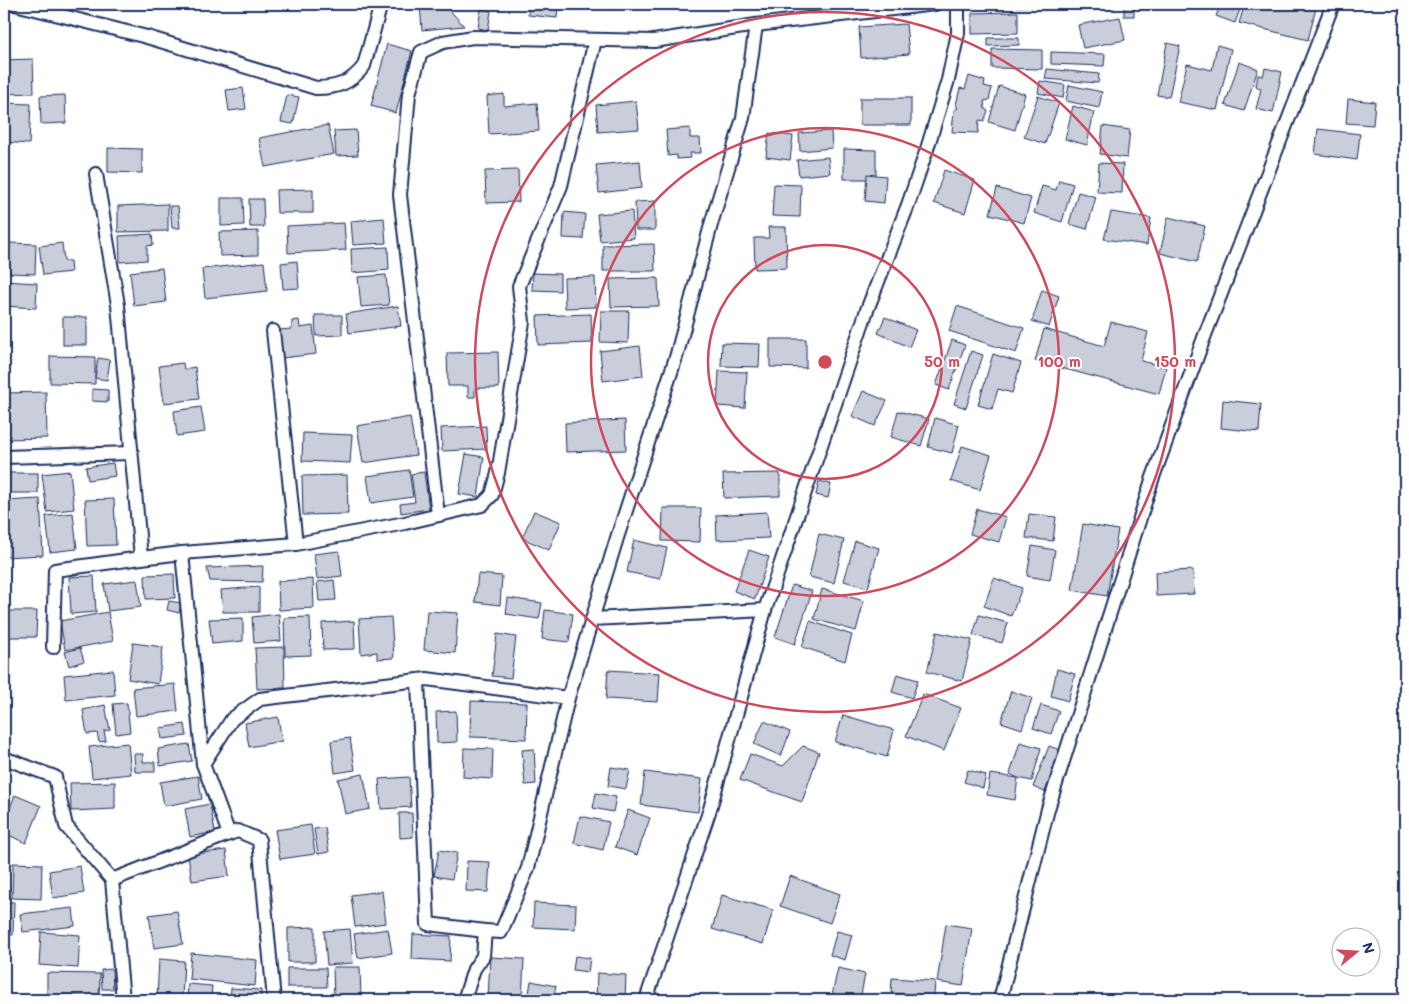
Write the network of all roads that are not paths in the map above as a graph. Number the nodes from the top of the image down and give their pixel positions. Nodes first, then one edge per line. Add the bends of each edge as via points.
1 (15, 4) edge
2 (381, 4) edge
3 (935, 4) edge
4 (958, 4) edge
5 (1334, 4) edge
6 (756, 25) junction
7 (595, 40) junction
8 (96, 174) dead end
9 (273, 331) dead end
10 (131, 453) junction
11 (4, 457) edge
12 (438, 515) junction
13 (296, 544) junction
14 (182, 553) junction
15 (141, 558) junction
16 (766, 610) junction
17 (593, 619) junction
18 (54, 647) dead end
19 (418, 680) junction
20 (568, 698) junction
21 (4, 758) edge
22 (203, 764) junction
23 (229, 834) junction
24 (112, 880) junction
25 (485, 931) junction
26 (123, 1000) edge
27 (274, 1000) edge
28 (464, 1000) edge
29 (646, 1000) edge
30 (1000, 1000) edge

1 - 2 street via 147,37 316,88 331,88 358,75 364,66
3 - 6 street
4 - 16 street via 958,33 948,80 927,149 867,310
5 - 30 street via 1152,480 1048,809
6 - 7 street via 654,41
6 - 17 street via 743,118 677,354
7 - 12 street via 561,186 519,286 523,322 492,495 482,505
7 - 12 street via 473,37 443,42 422,52 409,94 400,195
8 - 10 street via 118,305
9 - 13 street
10 - 11 street
10 - 15 street
12 - 13 street
13 - 14 street
14 - 15 street
14 - 22 street
15 - 18 street via 54,570
16 - 17 street
16 - 29 street via 710,809
17 - 20 street
19 - 20 street
19 - 22 street via 260,699 232,718
19 - 25 street via 428,924
20 - 25 street via 528,868 500,932
21 - 24 street via 55,777 66,826
22 - 23 street
23 - 24 street
23 - 27 street via 238,831 259,840
24 - 26 street
25 - 28 street via 483,956 474,969

